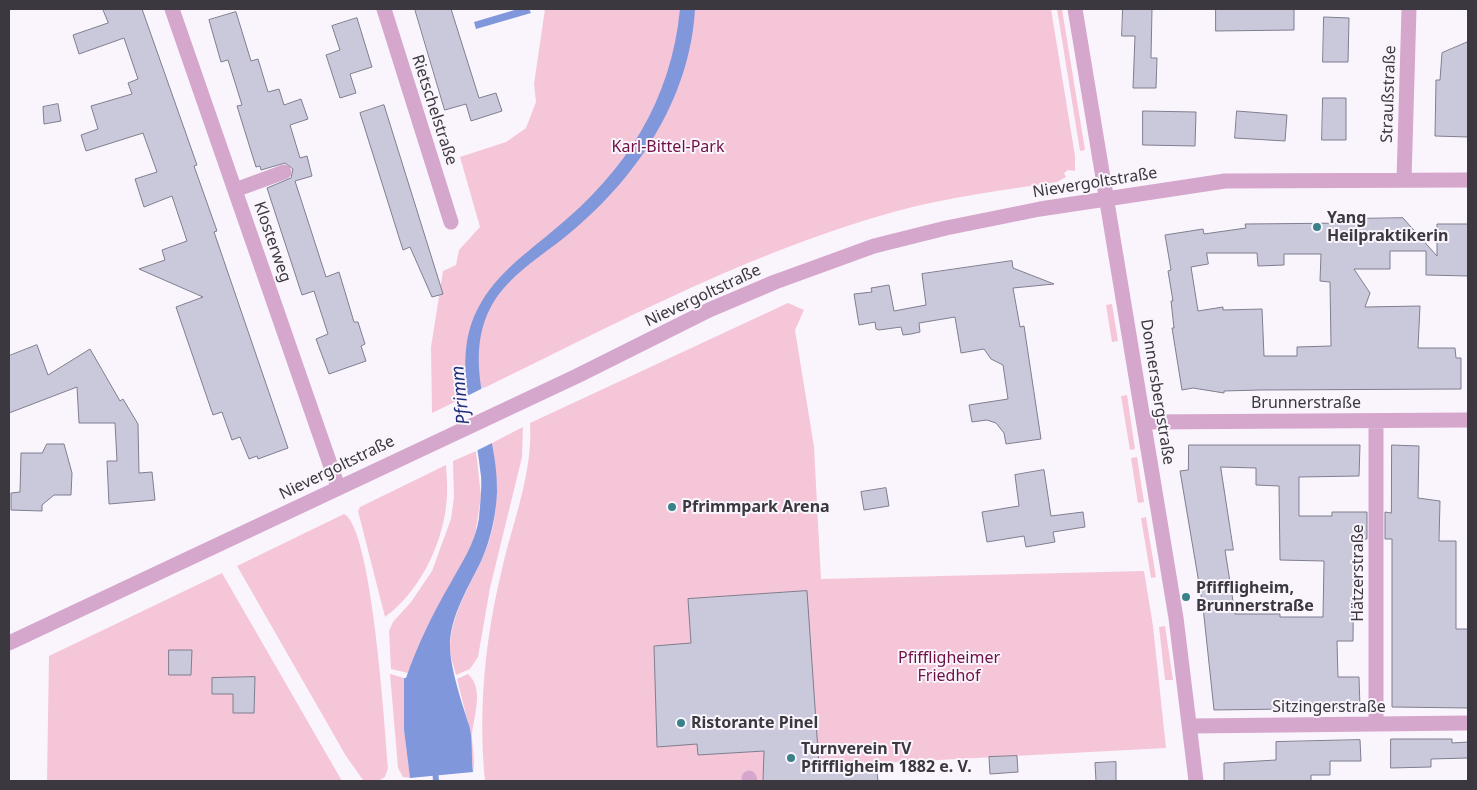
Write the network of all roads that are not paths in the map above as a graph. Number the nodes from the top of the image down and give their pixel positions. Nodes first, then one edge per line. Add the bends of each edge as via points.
1 (172, 9) edge
2 (384, 9) edge
3 (1075, 9) edge
4 (1409, 9) edge
5 (284, 172) dead end
6 (1404, 180) junction
7 (1468, 180) edge
8 (235, 190) junction
9 (1107, 198) junction
10 (451, 222) dead end
11 (1468, 420) edge
12 (1376, 421) junction
13 (1144, 422) junction
14 (338, 487) junction
15 (9, 643) edge
16 (1468, 723) edge
17 (1376, 724) junction
18 (1191, 726) junction
19 (1196, 781) edge

1 - 8 street, Klosterweg
2 - 10 street, Rietschelstraße
3 - 9 street, Donnersbergstraße
4 - 6 street, Straußstraße
5 - 8 street
6 - 7 street, Nievergoltstraße
6 - 9 street, Nievergoltstraße via 1245,180
8 - 14 street, Klosterweg
9 - 13 street, Donnersbergstraße
9 - 14 street, Nievergoltstraße via 946,228 835,259 709,310 577,376
11 - 12 street, Brunnerstraße
12 - 13 street, Brunnerstraße
12 - 17 street, Hätzerstraße
13 - 18 street, Donnersbergstraße
14 - 15 street, Nievergoltstraße
16 - 17 street, Sitzingerstraße
17 - 18 street, Sitzingerstraße
18 - 19 street, Donnersbergstraße

